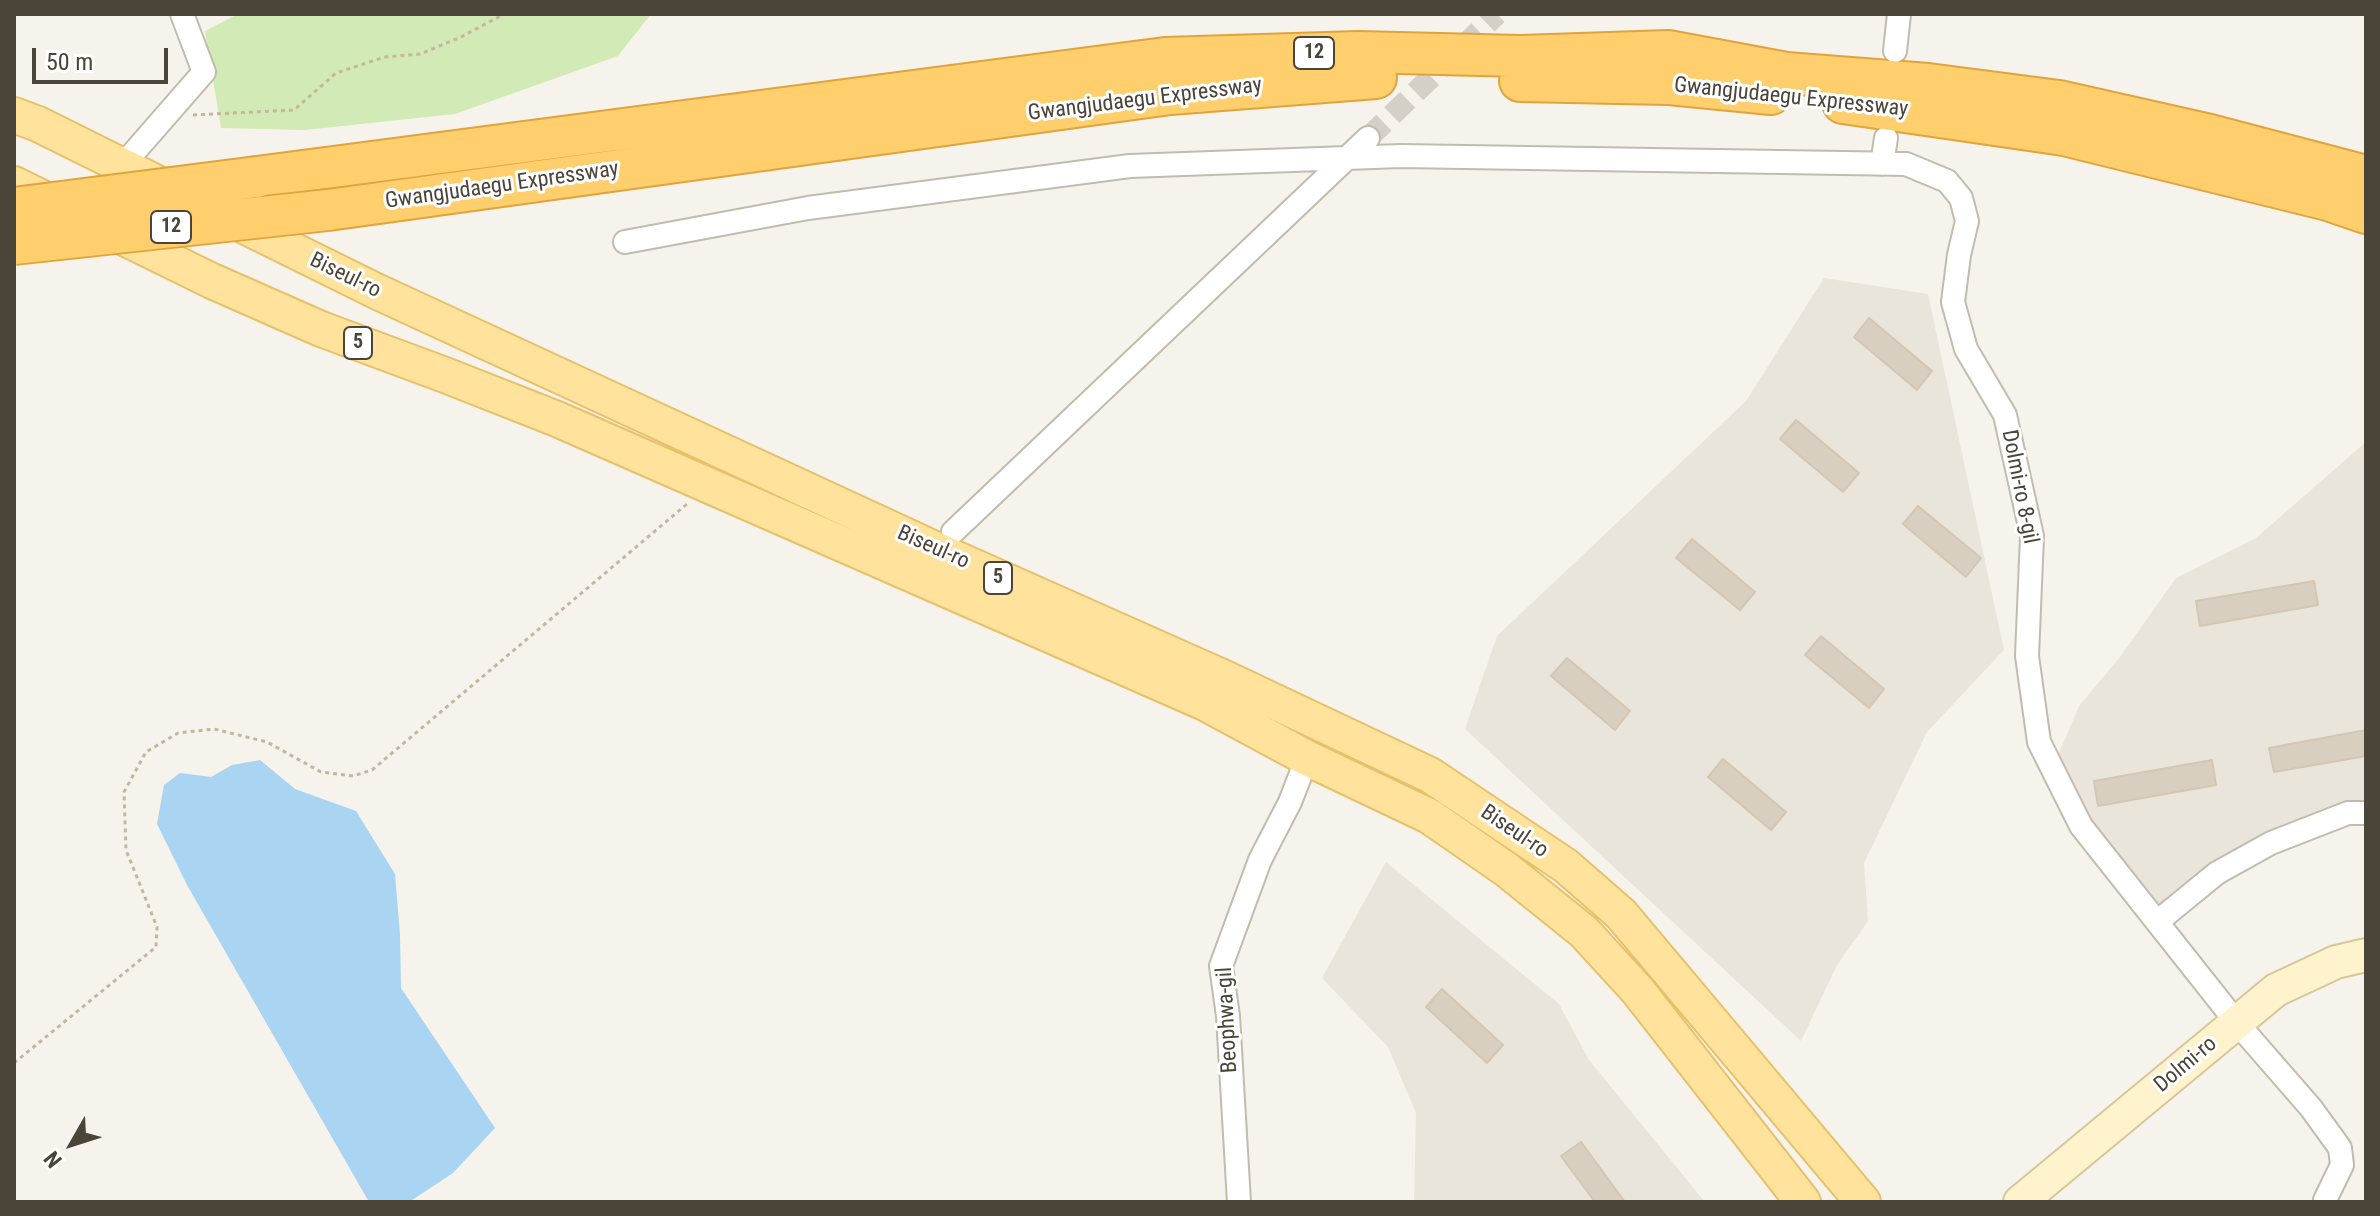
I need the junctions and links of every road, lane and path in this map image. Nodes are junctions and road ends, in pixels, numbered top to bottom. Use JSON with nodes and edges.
{"nodes":[{"id":1,"x":182,"y":14,"type":"edge"},
{"id":2,"x":504,"y":14,"type":"edge"},
{"id":3,"x":1899,"y":14,"type":"edge"},
{"id":4,"x":1895,"y":51,"type":"dead end"},
{"id":5,"x":14,"y":115,"type":"edge"},
{"id":6,"x":165,"y":116,"type":"junction"},
{"id":7,"x":1368,"y":138,"type":"tunnel mouth"},
{"id":8,"x":1886,"y":138,"type":"dead end"},
{"id":9,"x":1349,"y":158,"type":"junction"},
{"id":10,"x":1882,"y":164,"type":"junction"},
{"id":11,"x":122,"y":166,"type":"junction"},
{"id":12,"x":2366,"y":176,"type":"edge"},
{"id":13,"x":14,"y":184,"type":"edge"},
{"id":14,"x":14,"y":208,"type":"edge"},
{"id":15,"x":2366,"y":213,"type":"edge"},
{"id":16,"x":625,"y":242,"type":"dead end"},
{"id":17,"x":14,"y":244,"type":"edge"},
{"id":18,"x":710,"y":484,"type":"junction"},
{"id":19,"x":953,"y":532,"type":"dead end"},
{"id":20,"x":1307,"y":758,"type":"junction"},
{"id":21,"x":2366,"y":813,"type":"edge"},
{"id":22,"x":2157,"y":922,"type":"junction"},
{"id":23,"x":2366,"y":955,"type":"edge"},
{"id":24,"x":2237,"y":1023,"type":"junction"},
{"id":25,"x":14,"y":1063,"type":"edge"},
{"id":26,"x":2325,"y":1200,"type":"edge"},
{"id":27,"x":1239,"y":1202,"type":"edge"},
{"id":28,"x":1803,"y":1202,"type":"edge"},
{"id":29,"x":1863,"y":1202,"type":"edge"},
{"id":30,"x":2020,"y":1202,"type":"edge"}],
"edges":[{"from":1,"to":6,"type":"street"},
{"from":2,"to":6,"type":"path"},
{"from":3,"to":4,"type":"street"},
{"from":5,"to":11,"type":"main road","name":"Biseul-ro","number":"5"},
{"from":6,"to":11,"type":"street"},
{"from":7,"to":9,"type":"street"},
{"from":8,"to":10,"type":"street"},
{"from":9,"to":10,"type":"street","name":"Dolmi-ro 8-gil"},
{"from":9,"to":16,"type":"street","name":"Dolmi-ro 8-gil"},
{"from":9,"to":19,"type":"street"},
{"from":10,"to":22,"type":"street","name":"Dolmi-ro 8-gil"},
{"from":11,"to":29,"type":"main road","name":"Biseul-ro","number":"5"},
{"from":12,"to":14,"type":"highway","name":"Gwangjudaegu Expressway","number":"12","bridge":true},
{"from":13,"to":18,"type":"main road","name":"Biseul-ro","number":"5"},
{"from":15,"to":17,"type":"highway","name":"Gwangjudaegu Expressway","number":"12","bridge":true},
{"from":18,"to":20,"type":"main road","name":"Biseul-ro","number":"5"},
{"from":18,"to":25,"type":"path"},
{"from":20,"to":27,"type":"street","name":"Beophwa-gil"},
{"from":20,"to":28,"type":"main road","name":"Biseul-ro","number":"5"},
{"from":21,"to":22,"type":"street"},
{"from":22,"to":24,"type":"street","name":"Dolmi-ro 8-gil"},
{"from":23,"to":24,"type":"main road","name":"Dolmi-ro"},
{"from":24,"to":26,"type":"street","name":"Dolmi-ro 8-gil"},
{"from":24,"to":30,"type":"main road","name":"Dolmi-ro"}]}
